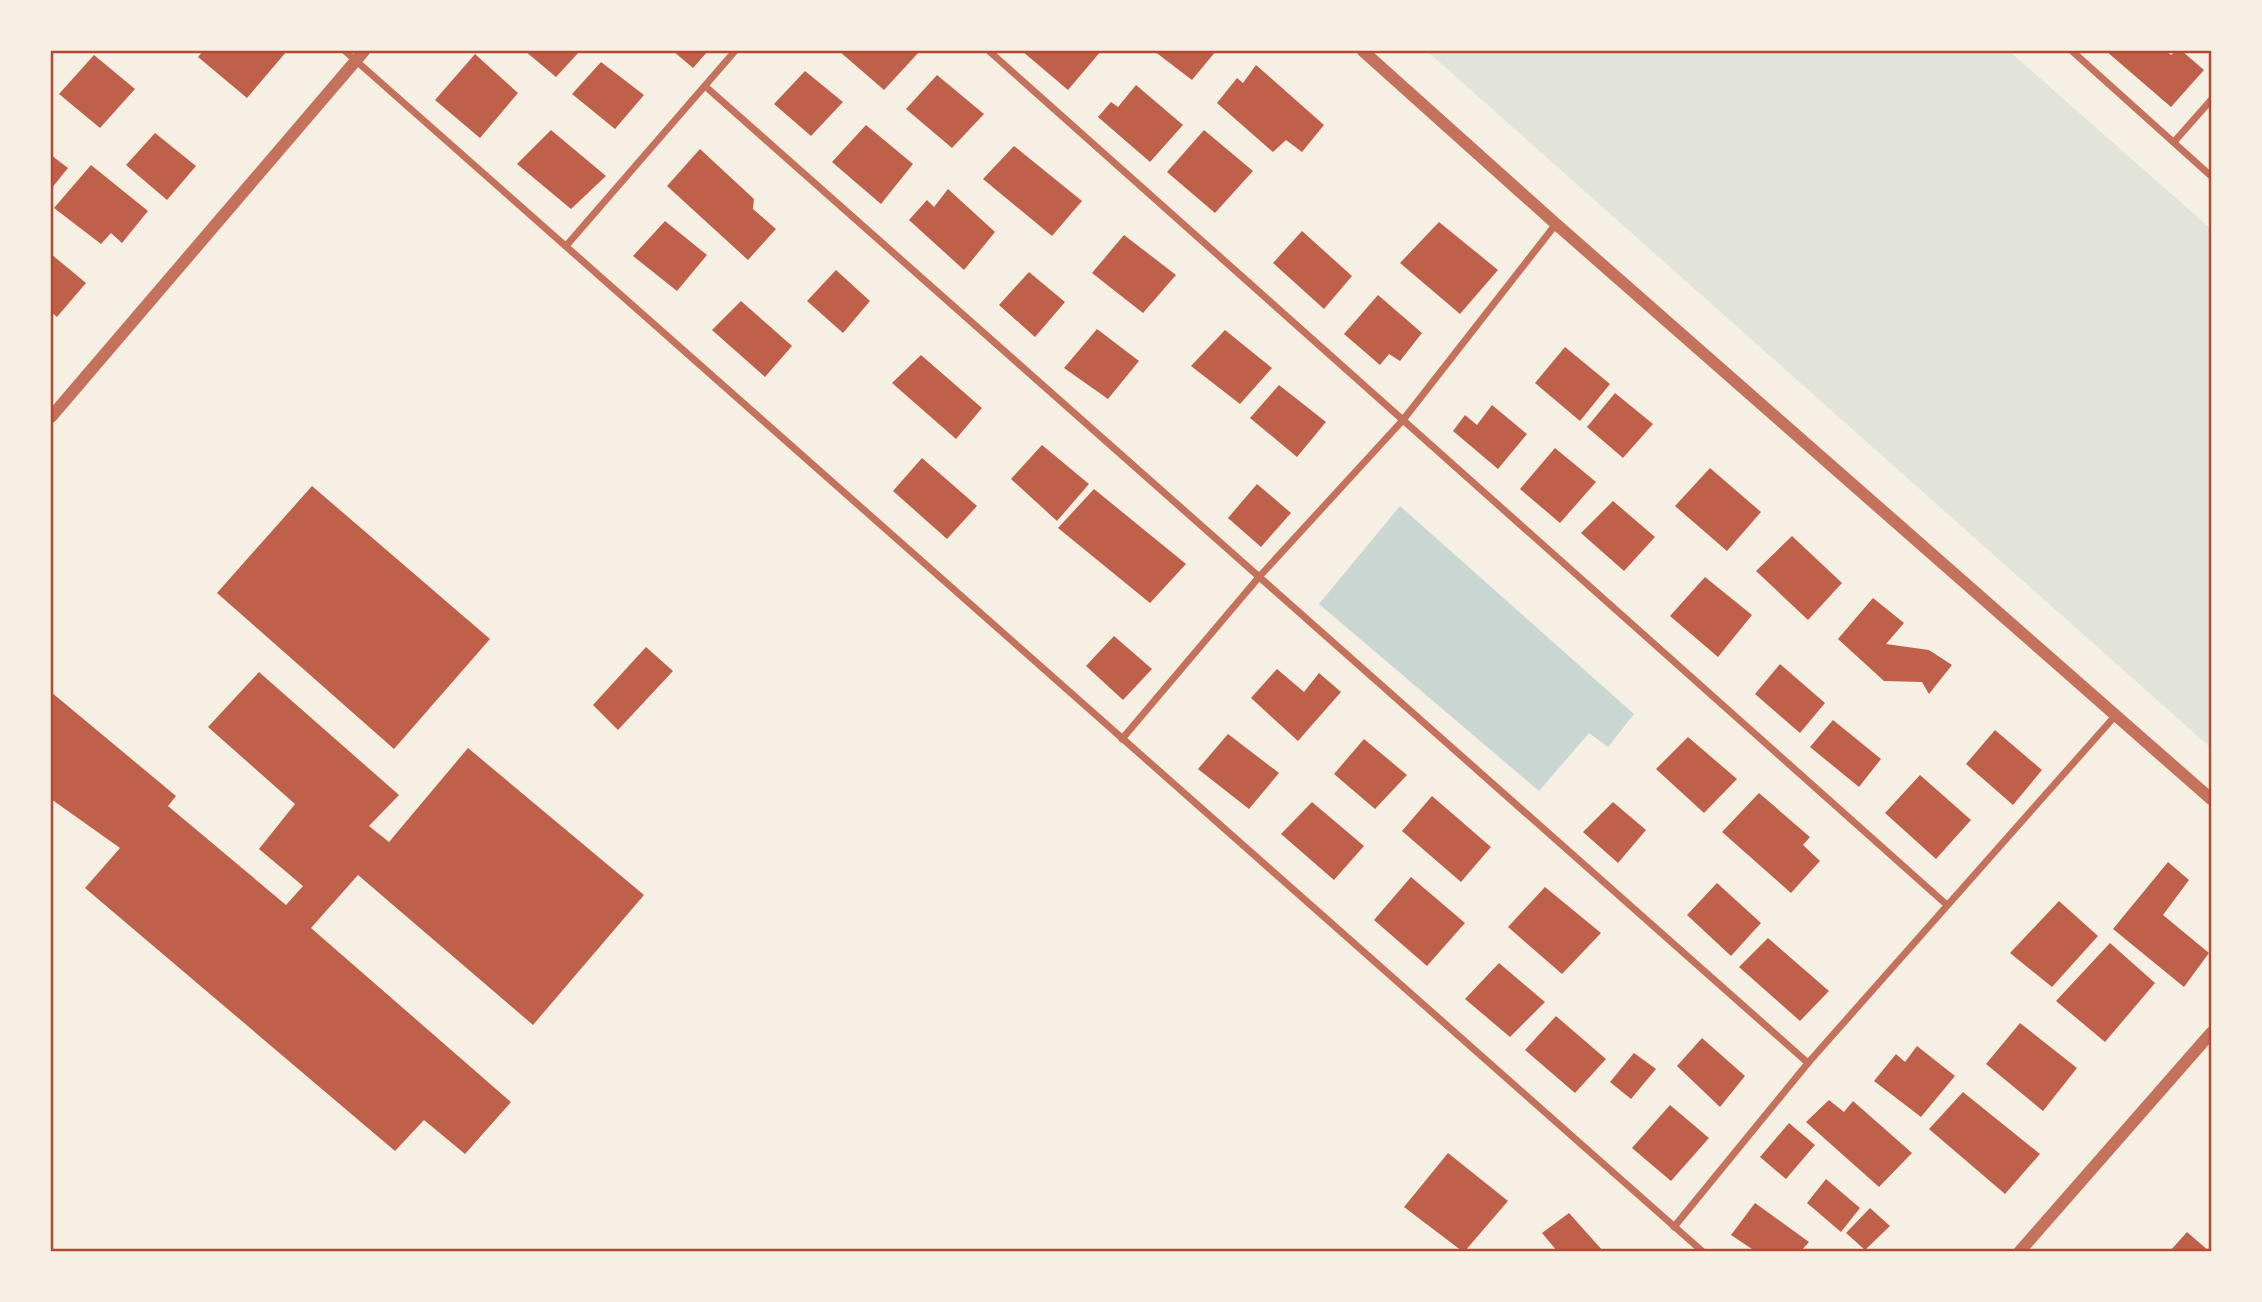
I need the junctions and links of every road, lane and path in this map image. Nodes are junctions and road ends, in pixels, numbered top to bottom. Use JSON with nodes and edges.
{"nodes":[{"id":1,"x":345,"y":51,"type":"edge"},
{"id":2,"x":736,"y":51,"type":"edge"},
{"id":3,"x":989,"y":51,"type":"edge"},
{"id":4,"x":1363,"y":51,"type":"edge"},
{"id":5,"x":2072,"y":51,"type":"edge"},
{"id":6,"x":360,"y":55,"type":"edge"},
{"id":7,"x":705,"y":86,"type":"junction"},
{"id":8,"x":2211,"y":100,"type":"edge"},
{"id":9,"x":2174,"y":142,"type":"junction"},
{"id":10,"x":2211,"y":176,"type":"edge"},
{"id":11,"x":1556,"y":225,"type":"junction"},
{"id":12,"x":566,"y":246,"type":"junction"},
{"id":13,"x":51,"y":417,"type":"edge"},
{"id":14,"x":1403,"y":420,"type":"junction"},
{"id":15,"x":1259,"y":577,"type":"junction"},
{"id":16,"x":2115,"y":716,"type":"junction"},
{"id":17,"x":1122,"y":739,"type":"junction"},
{"id":18,"x":2211,"y":799,"type":"edge"},
{"id":19,"x":1947,"y":905,"type":"junction"},
{"id":20,"x":2211,"y":1033,"type":"edge"},
{"id":21,"x":1808,"y":1063,"type":"junction"},
{"id":22,"x":1674,"y":1227,"type":"junction"},
{"id":23,"x":1702,"y":1251,"type":"edge"},
{"id":24,"x":2020,"y":1251,"type":"edge"}],
"edges":[{"from":1,"to":6,"type":"street"},
{"from":2,"to":7,"type":"street"},
{"from":3,"to":14,"type":"street"},
{"from":4,"to":11,"type":"street"},
{"from":5,"to":9,"type":"street"},
{"from":6,"to":12,"type":"street"},
{"from":6,"to":13,"type":"street"},
{"from":7,"to":12,"type":"street"},
{"from":7,"to":15,"type":"street"},
{"from":8,"to":9,"type":"street"},
{"from":9,"to":10,"type":"street"},
{"from":11,"to":14,"type":"street"},
{"from":11,"to":16,"type":"street"},
{"from":12,"to":17,"type":"street"},
{"from":14,"to":15,"type":"street"},
{"from":14,"to":19,"type":"street"},
{"from":15,"to":17,"type":"street"},
{"from":15,"to":21,"type":"street"},
{"from":16,"to":18,"type":"street"},
{"from":16,"to":19,"type":"street"},
{"from":17,"to":22,"type":"street"},
{"from":19,"to":21,"type":"street"},
{"from":20,"to":24,"type":"street"},
{"from":21,"to":22,"type":"street"},
{"from":22,"to":23,"type":"street"}]}
